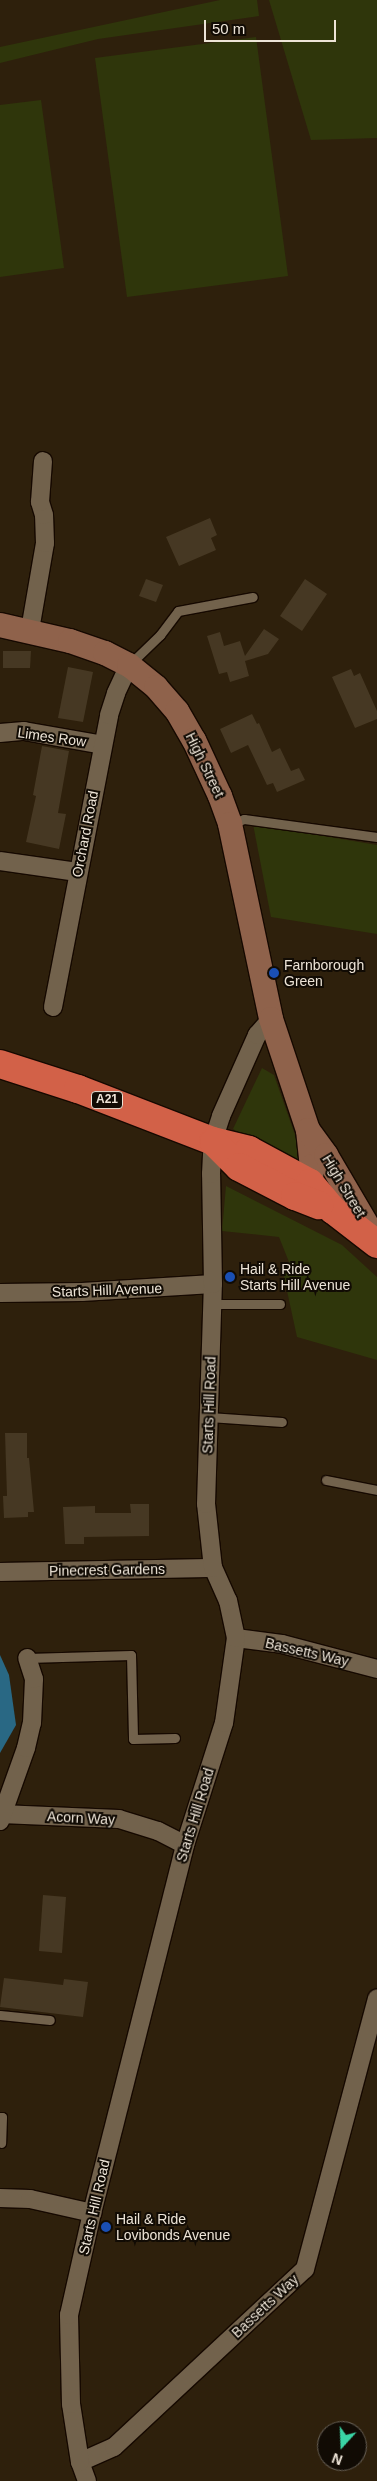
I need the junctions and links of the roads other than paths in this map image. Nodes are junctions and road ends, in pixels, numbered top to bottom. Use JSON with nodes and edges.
{"nodes":[{"id":1,"x":43,"y":461,"type":"dead end"},
{"id":2,"x":253,"y":597,"type":"dead end"},
{"id":3,"x":0,"y":625,"type":"edge"},
{"id":4,"x":30,"y":630,"type":"junction"},
{"id":5,"x":129,"y":665,"type":"junction"},
{"id":6,"x":0,"y":733,"type":"edge"},
{"id":7,"x":103,"y":745,"type":"junction"},
{"id":8,"x":230,"y":824,"type":"junction"},
{"id":9,"x":377,"y":837,"type":"edge"},
{"id":10,"x":0,"y":860,"type":"edge"},
{"id":11,"x":77,"y":872,"type":"junction"},
{"id":12,"x":53,"y":1007,"type":"dead end"},
{"id":13,"x":271,"y":1019,"type":"junction"},
{"id":14,"x":0,"y":1064,"type":"edge"},
{"id":15,"x":308,"y":1130,"type":"junction"},
{"id":16,"x":213,"y":1141,"type":"junction"},
{"id":17,"x":320,"y":1199,"type":"junction"},
{"id":18,"x":377,"y":1243,"type":"edge"},
{"id":19,"x":213,"y":1284,"type":"junction"},
{"id":20,"x":0,"y":1293,"type":"edge"},
{"id":21,"x":213,"y":1304,"type":"junction"},
{"id":22,"x":280,"y":1304,"type":"dead end"},
{"id":23,"x":209,"y":1417,"type":"junction"},
{"id":24,"x":282,"y":1422,"type":"dead end"},
{"id":25,"x":326,"y":1480,"type":"dead end"},
{"id":26,"x":377,"y":1490,"type":"edge"},
{"id":27,"x":213,"y":1568,"type":"junction"},
{"id":28,"x":0,"y":1572,"type":"edge"},
{"id":29,"x":236,"y":1638,"type":"junction"},
{"id":30,"x":27,"y":1658,"type":"joint"},
{"id":31,"x":377,"y":1669,"type":"edge"},
{"id":32,"x":175,"y":1738,"type":"dead end"},
{"id":33,"x":0,"y":1818,"type":"edge"},
{"id":34,"x":185,"y":1846,"type":"junction"},
{"id":35,"x":377,"y":1998,"type":"edge"},
{"id":36,"x":0,"y":2015,"type":"edge"},
{"id":37,"x":50,"y":2020,"type":"dead end"},
{"id":38,"x":0,"y":2117,"type":"edge"},
{"id":39,"x":1,"y":2143,"type":"edge"},
{"id":40,"x":0,"y":2198,"type":"edge"},
{"id":41,"x":92,"y":2213,"type":"junction"},
{"id":42,"x":80,"y":2462,"type":"junction"},
{"id":43,"x":87,"y":2481,"type":"edge"}],
"edges":[{"from":1,"to":4,"type":"street"},
{"from":2,"to":5,"type":"lane"},
{"from":3,"to":4,"type":"main road","name":"High Street"},
{"from":4,"to":5,"type":"main road","name":"High Street"},
{"from":5,"to":7,"type":"street","name":"Orchard Road"},
{"from":5,"to":8,"type":"main road","name":"High Street"},
{"from":6,"to":7,"type":"street","name":"Limes Row"},
{"from":7,"to":11,"type":"street","name":"Orchard Road"},
{"from":8,"to":9,"type":"lane"},
{"from":8,"to":13,"type":"main road","name":"High Street"},
{"from":10,"to":11,"type":"street"},
{"from":11,"to":12,"type":"street","name":"Orchard Road"},
{"from":13,"to":15,"type":"main road","name":"High Street"},
{"from":13,"to":16,"type":"street"},
{"from":14,"to":16,"type":"highway","number":"A21"},
{"from":15,"to":17,"type":"main road","name":"High Street"},
{"from":15,"to":18,"type":"main road","name":"High Street"},
{"from":16,"to":17,"type":"highway","number":"A21"},
{"from":16,"to":19,"type":"street","name":"Starts Hill Road"},
{"from":17,"to":18,"type":"highway","number":"A21"},
{"from":19,"to":20,"type":"street","name":"Starts Hill Avenue"},
{"from":19,"to":21,"type":"street","name":"Starts Hill Road"},
{"from":21,"to":22,"type":"lane"},
{"from":21,"to":23,"type":"street","name":"Starts Hill Road"},
{"from":23,"to":24,"type":"lane"},
{"from":23,"to":27,"type":"street","name":"Starts Hill Road"},
{"from":25,"to":26,"type":"lane"},
{"from":27,"to":28,"type":"street","name":"Pinecrest Gardens"},
{"from":27,"to":29,"type":"street","name":"Starts Hill Road"},
{"from":29,"to":31,"type":"street","name":"Bassetts Way"},
{"from":29,"to":34,"type":"street","name":"Starts Hill Road"},
{"from":30,"to":32,"type":"lane"},
{"from":30,"to":33,"type":"street"},
{"from":33,"to":34,"type":"street","name":"Acorn Way"},
{"from":34,"to":41,"type":"street","name":"Starts Hill Road"},
{"from":35,"to":42,"type":"street","name":"Bassetts Way"},
{"from":36,"to":37,"type":"lane"},
{"from":38,"to":39,"type":"lane"},
{"from":40,"to":41,"type":"street"},
{"from":41,"to":42,"type":"street","name":"Starts Hill Road"},
{"from":42,"to":43,"type":"street","name":"Starts Hill Road"}]}
